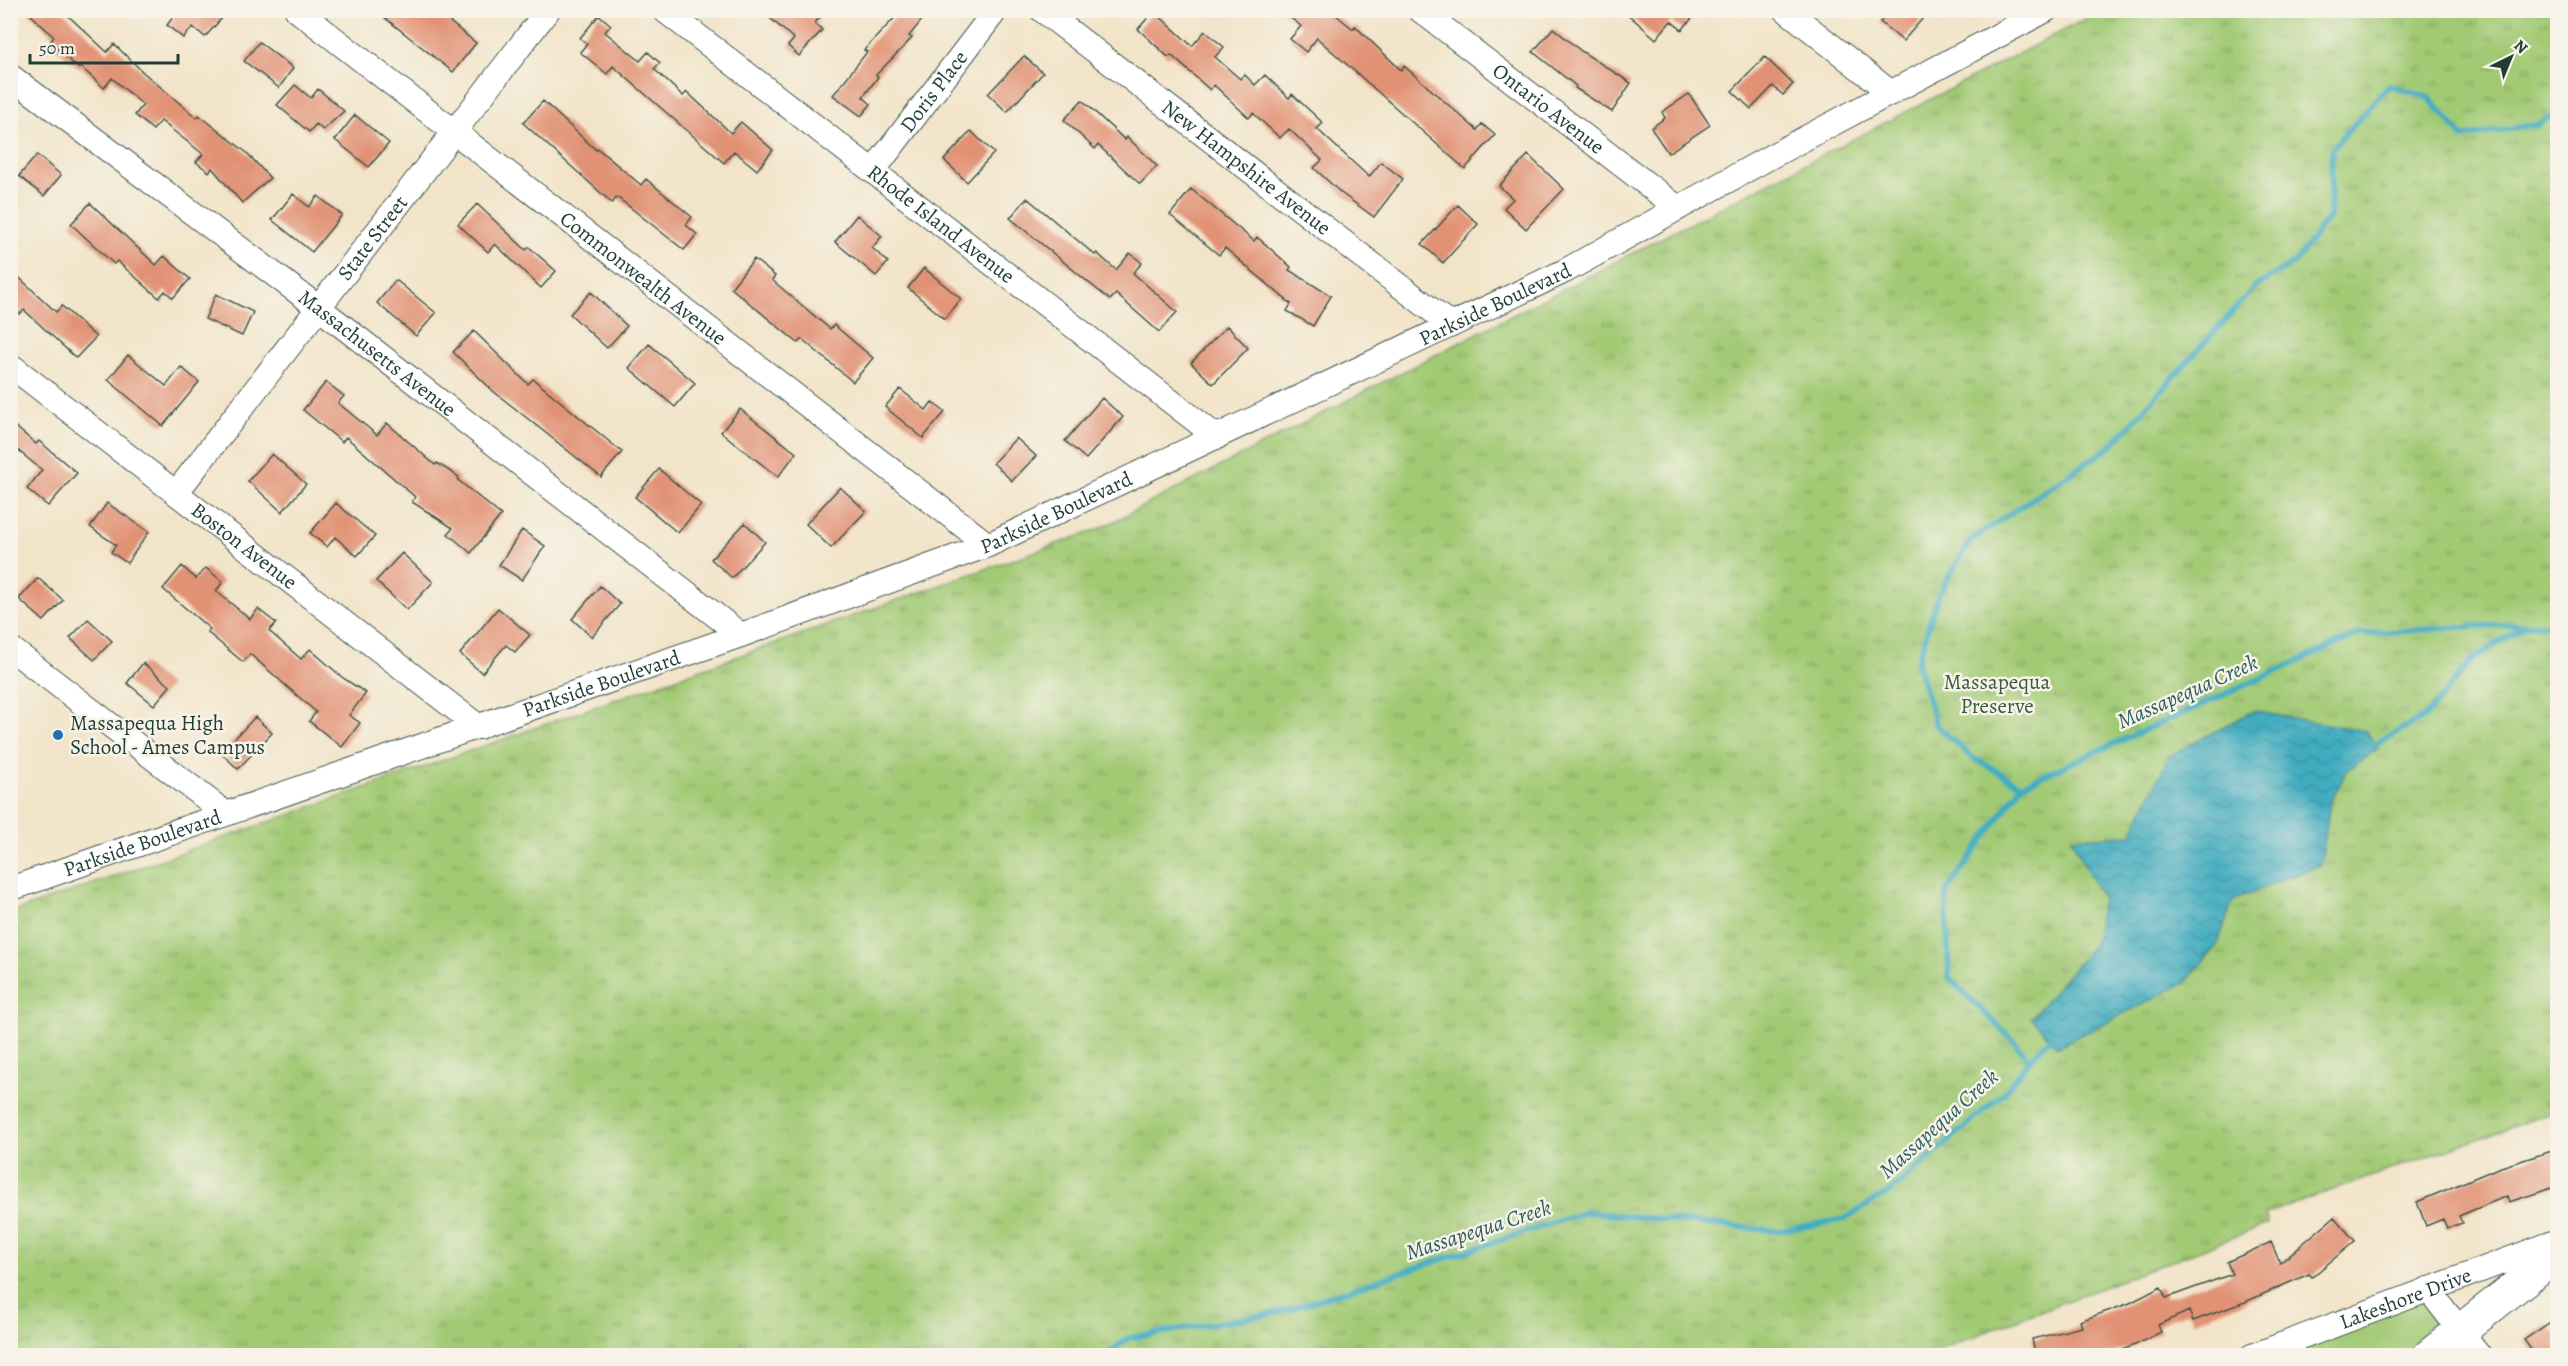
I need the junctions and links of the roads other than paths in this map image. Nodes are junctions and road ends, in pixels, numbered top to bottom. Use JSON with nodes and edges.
{"nodes":[{"id":1,"x":297,"y":10,"type":"edge"},
{"id":2,"x":548,"y":10,"type":"edge"},
{"id":3,"x":664,"y":10,"type":"edge"},
{"id":4,"x":996,"y":10,"type":"edge"},
{"id":5,"x":1042,"y":10,"type":"edge"},
{"id":6,"x":1420,"y":10,"type":"edge"},
{"id":7,"x":1786,"y":10,"type":"edge"},
{"id":8,"x":2046,"y":10,"type":"edge"},
{"id":9,"x":10,"y":76,"type":"edge"},
{"id":10,"x":1891,"y":93,"type":"junction"},
{"id":11,"x":455,"y":132,"type":"junction"},
{"id":12,"x":873,"y":171,"type":"junction"},
{"id":13,"x":1678,"y":208,"type":"junction"},
{"id":14,"x":319,"y":308,"type":"junction"},
{"id":15,"x":1451,"y":325,"type":"junction"},
{"id":16,"x":10,"y":365,"type":"edge"},
{"id":17,"x":1217,"y":437,"type":"junction"},
{"id":18,"x":176,"y":493,"type":"junction"},
{"id":19,"x":988,"y":545,"type":"junction"},
{"id":20,"x":741,"y":634,"type":"junction"},
{"id":21,"x":10,"y":648,"type":"edge"},
{"id":22,"x":478,"y":727,"type":"junction"},
{"id":23,"x":225,"y":813,"type":"junction"},
{"id":24,"x":10,"y":889,"type":"edge"},
{"id":25,"x":2558,"y":1240,"type":"edge"},
{"id":26,"x":2558,"y":1253,"type":"edge"},
{"id":27,"x":2428,"y":1289,"type":"junction"},
{"id":28,"x":2470,"y":1343,"type":"edge"},
{"id":29,"x":2252,"y":1356,"type":"edge"},
{"id":30,"x":2429,"y":1356,"type":"edge"}],
"edges":[{"from":1,"to":11,"type":"street","name":"Commonwealth Avenue"},
{"from":2,"to":11,"type":"street","name":"State Street"},
{"from":3,"to":12,"type":"street","name":"Rhode Island Avenue"},
{"from":4,"to":12,"type":"street","name":"Doris Place"},
{"from":5,"to":15,"type":"street","name":"New Hampshire Avenue"},
{"from":6,"to":13,"type":"street","name":"Ontario Avenue"},
{"from":7,"to":10,"type":"street"},
{"from":8,"to":10,"type":"street","name":"Parkside Boulevard"},
{"from":9,"to":14,"type":"street","name":"Massachusetts Avenue"},
{"from":10,"to":13,"type":"street","name":"Parkside Boulevard"},
{"from":11,"to":14,"type":"street","name":"State Street"},
{"from":11,"to":19,"type":"street","name":"Commonwealth Avenue"},
{"from":12,"to":17,"type":"street","name":"Rhode Island Avenue"},
{"from":13,"to":15,"type":"street","name":"Parkside Boulevard"},
{"from":14,"to":18,"type":"street","name":"State Street"},
{"from":14,"to":20,"type":"street","name":"Massachusetts Avenue"},
{"from":15,"to":17,"type":"street","name":"Parkside Boulevard"},
{"from":16,"to":18,"type":"street","name":"Boston Avenue"},
{"from":17,"to":19,"type":"street","name":"Parkside Boulevard"},
{"from":18,"to":22,"type":"street","name":"Boston Avenue"},
{"from":19,"to":20,"type":"street","name":"Parkside Boulevard"},
{"from":20,"to":22,"type":"street","name":"Parkside Boulevard"},
{"from":21,"to":23,"type":"street"},
{"from":22,"to":23,"type":"street","name":"Parkside Boulevard"},
{"from":23,"to":24,"type":"street","name":"Parkside Boulevard"},
{"from":25,"to":27,"type":"street","name":"Lakeshore Drive"},
{"from":26,"to":28,"type":"street"},
{"from":27,"to":28,"type":"street"},
{"from":27,"to":29,"type":"street","name":"Lakeshore Drive"},
{"from":28,"to":30,"type":"street"}]}
